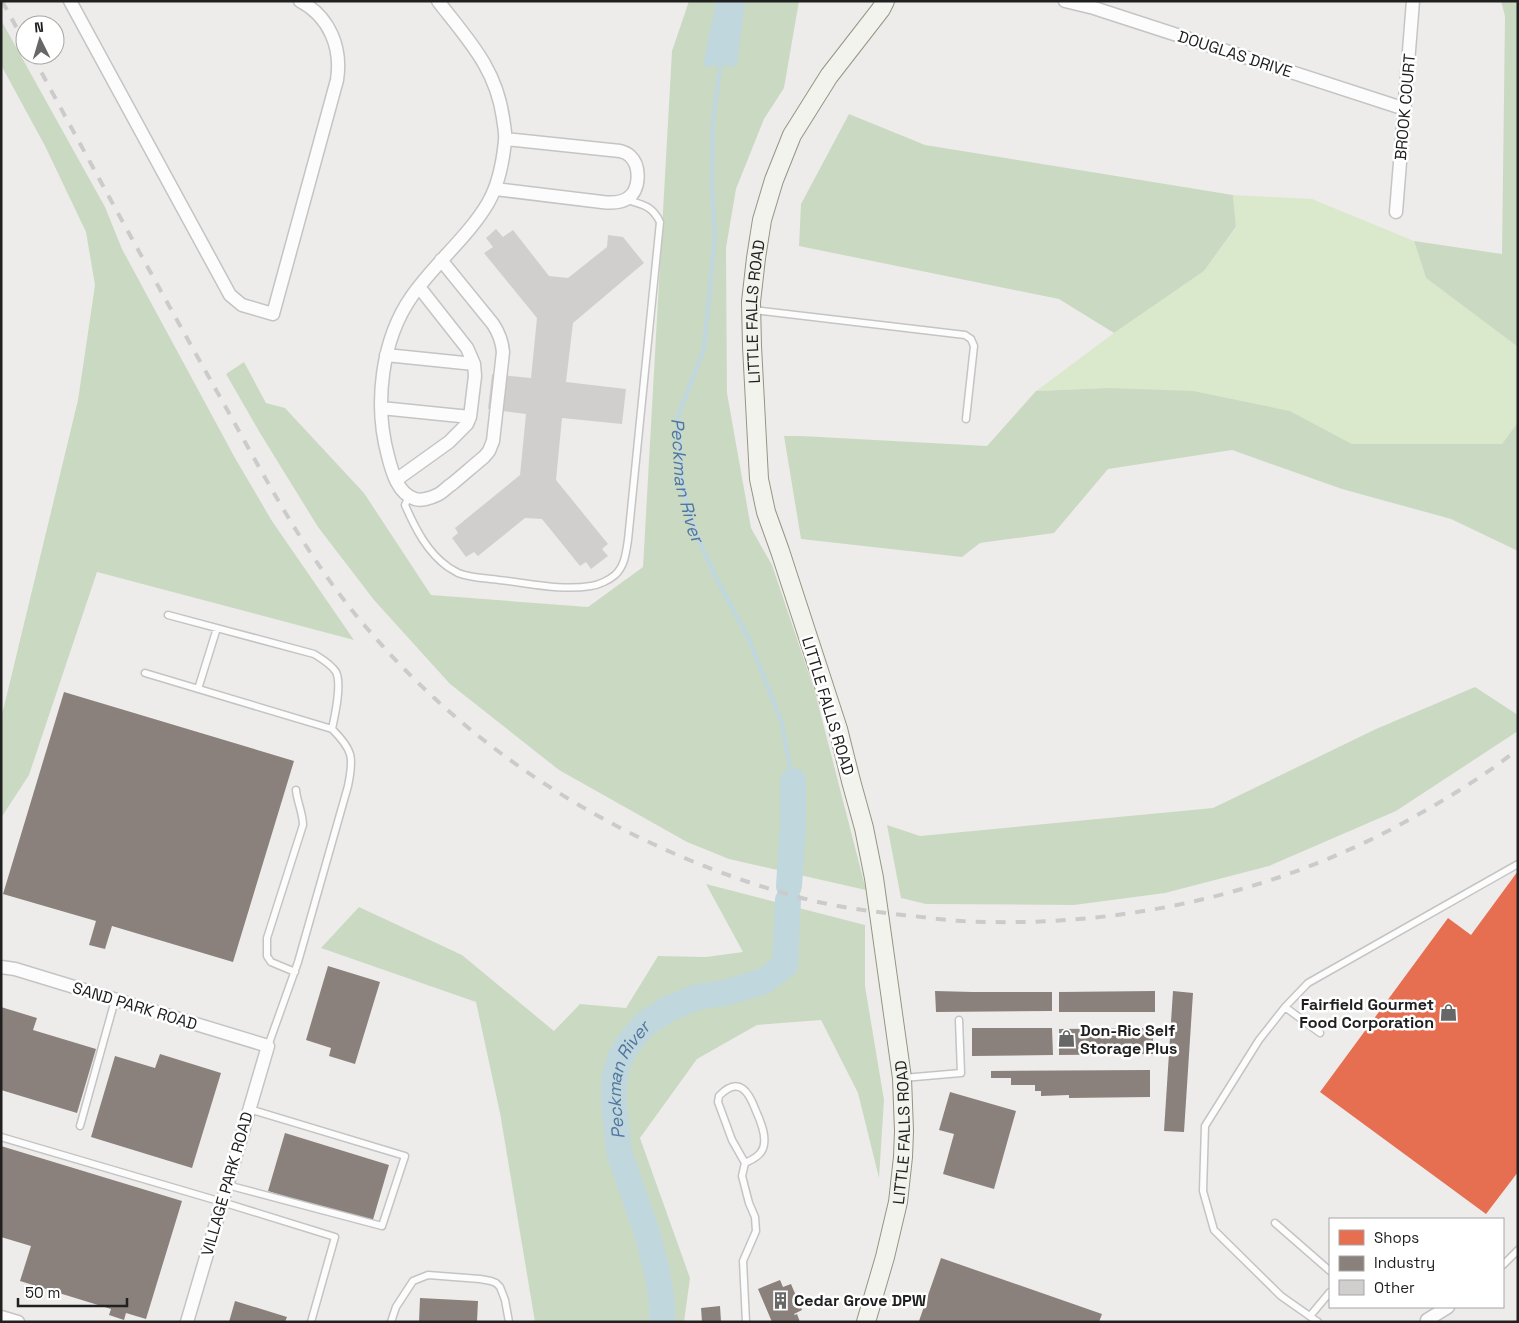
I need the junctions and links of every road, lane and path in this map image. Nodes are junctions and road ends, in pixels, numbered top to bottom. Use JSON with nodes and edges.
{"nodes":[{"id":1,"x":70,"y":1,"type":"edge"},
{"id":2,"x":300,"y":1,"type":"edge"},
{"id":3,"x":438,"y":1,"type":"edge"},
{"id":4,"x":885,"y":1,"type":"edge"},
{"id":5,"x":1065,"y":1,"type":"edge"},
{"id":6,"x":1413,"y":1,"type":"edge"},
{"id":7,"x":1405,"y":110,"type":"junction"},
{"id":8,"x":506,"y":138,"type":"junction"},
{"id":9,"x":495,"y":189,"type":"junction"},
{"id":10,"x":627,"y":200,"type":"junction"},
{"id":11,"x":1396,"y":212,"type":"dead end"},
{"id":12,"x":441,"y":260,"type":"junction"},
{"id":13,"x":419,"y":287,"type":"junction"},
{"id":14,"x":752,"y":310,"type":"junction"},
{"id":15,"x":386,"y":355,"type":"junction"},
{"id":16,"x":474,"y":364,"type":"junction"},
{"id":17,"x":381,"y":408,"type":"junction"},
{"id":18,"x":470,"y":416,"type":"junction"},
{"id":19,"x":966,"y":419,"type":"dead end"},
{"id":20,"x":396,"y":480,"type":"junction"},
{"id":21,"x":409,"y":496,"type":"junction"},
{"id":22,"x":168,"y":615,"type":"dead end"},
{"id":23,"x":217,"y":628,"type":"junction"},
{"id":24,"x":145,"y":673,"type":"dead end"},
{"id":25,"x":198,"y":689,"type":"junction"},
{"id":26,"x":332,"y":729,"type":"junction"},
{"id":27,"x":296,"y":790,"type":"dead end"},
{"id":28,"x":1518,"y":864,"type":"edge"},
{"id":29,"x":1,"y":967,"type":"edge"},
{"id":30,"x":295,"y":972,"type":"junction"},
{"id":31,"x":115,"y":1000,"type":"junction"},
{"id":32,"x":1285,"y":1006,"type":"junction"},
{"id":33,"x":959,"y":1020,"type":"dead end"},
{"id":34,"x":1320,"y":1032,"type":"dead end"},
{"id":35,"x":268,"y":1046,"type":"junction"},
{"id":36,"x":902,"y":1078,"type":"junction"},
{"id":37,"x":249,"y":1108,"type":"junction"},
{"id":38,"x":80,"y":1126,"type":"dead end"},
{"id":39,"x":1,"y":1137,"type":"edge"},
{"id":40,"x":745,"y":1163,"type":"junction"},
{"id":41,"x":227,"y":1185,"type":"junction"},
{"id":42,"x":222,"y":1202,"type":"junction"},
{"id":43,"x":1276,"y":1224,"type":"dead end"},
{"id":44,"x":1518,"y":1250,"type":"edge"},
{"id":45,"x":1504,"y":1264,"type":"edge"},
{"id":46,"x":1329,"y":1270,"type":"edge"},
{"id":47,"x":1329,"y":1293,"type":"edge"},
{"id":48,"x":1446,"y":1308,"type":"edge"},
{"id":49,"x":1310,"y":1316,"type":"junction"},
{"id":50,"x":1,"y":1317,"type":"edge"},
{"id":51,"x":18,"y":1322,"type":"edge"},
{"id":52,"x":187,"y":1322,"type":"edge"},
{"id":53,"x":311,"y":1322,"type":"edge"},
{"id":54,"x":391,"y":1322,"type":"edge"},
{"id":55,"x":509,"y":1322,"type":"edge"},
{"id":56,"x":746,"y":1322,"type":"edge"},
{"id":57,"x":866,"y":1322,"type":"edge"},
{"id":58,"x":1318,"y":1322,"type":"edge"},
{"id":59,"x":1426,"y":1322,"type":"edge"}],
"edges":[{"from":1,"to":2,"type":"street"},
{"from":3,"to":8,"type":"street"},
{"from":4,"to":14,"type":"street","name":"LITTLE FALLS ROAD"},
{"from":5,"to":7,"type":"street","name":"DOUGLAS DRIVE"},
{"from":6,"to":7,"type":"street","name":"BROOK COURT"},
{"from":7,"to":11,"type":"street","name":"BROOK COURT"},
{"from":8,"to":9,"type":"street"},
{"from":8,"to":10,"type":"street"},
{"from":9,"to":10,"type":"street"},
{"from":9,"to":12,"type":"street"},
{"from":10,"to":21,"type":"lane"},
{"from":12,"to":13,"type":"street"},
{"from":12,"to":21,"type":"street"},
{"from":13,"to":15,"type":"street"},
{"from":13,"to":16,"type":"street"},
{"from":14,"to":19,"type":"lane"},
{"from":14,"to":36,"type":"street","name":"LITTLE FALLS ROAD"},
{"from":15,"to":16,"type":"street"},
{"from":15,"to":17,"type":"street"},
{"from":16,"to":18,"type":"street"},
{"from":17,"to":18,"type":"street"},
{"from":17,"to":20,"type":"street"},
{"from":18,"to":20,"type":"street"},
{"from":20,"to":21,"type":"street"},
{"from":22,"to":23,"type":"lane"},
{"from":23,"to":25,"type":"lane"},
{"from":23,"to":26,"type":"lane"},
{"from":24,"to":25,"type":"lane"},
{"from":25,"to":26,"type":"lane"},
{"from":26,"to":30,"type":"lane"},
{"from":27,"to":30,"type":"lane"},
{"from":28,"to":32,"type":"lane"},
{"from":29,"to":31,"type":"street","name":"SAND PARK ROAD"},
{"from":30,"to":35,"type":"lane"},
{"from":31,"to":35,"type":"street","name":"SAND PARK ROAD"},
{"from":31,"to":38,"type":"lane"},
{"from":32,"to":34,"type":"lane"},
{"from":32,"to":49,"type":"lane"},
{"from":33,"to":36,"type":"lane"},
{"from":35,"to":37,"type":"street","name":"VILLAGE PARK ROAD"},
{"from":36,"to":57,"type":"street","name":"LITTLE FALLS ROAD"},
{"from":37,"to":41,"type":"street","name":"VILLAGE PARK ROAD"},
{"from":37,"to":41,"type":"lane"},
{"from":39,"to":42,"type":"lane"},
{"from":40,"to":40,"type":"lane"},
{"from":40,"to":56,"type":"lane"},
{"from":41,"to":42,"type":"street","name":"VILLAGE PARK ROAD"},
{"from":42,"to":52,"type":"street","name":"VILLAGE PARK ROAD"},
{"from":42,"to":53,"type":"lane"},
{"from":43,"to":46,"type":"lane"},
{"from":44,"to":45,"type":"lane"},
{"from":47,"to":49,"type":"lane"},
{"from":48,"to":59,"type":"street"},
{"from":49,"to":58,"type":"lane"},
{"from":50,"to":51,"type":"street"},
{"from":54,"to":55,"type":"lane"}]}
